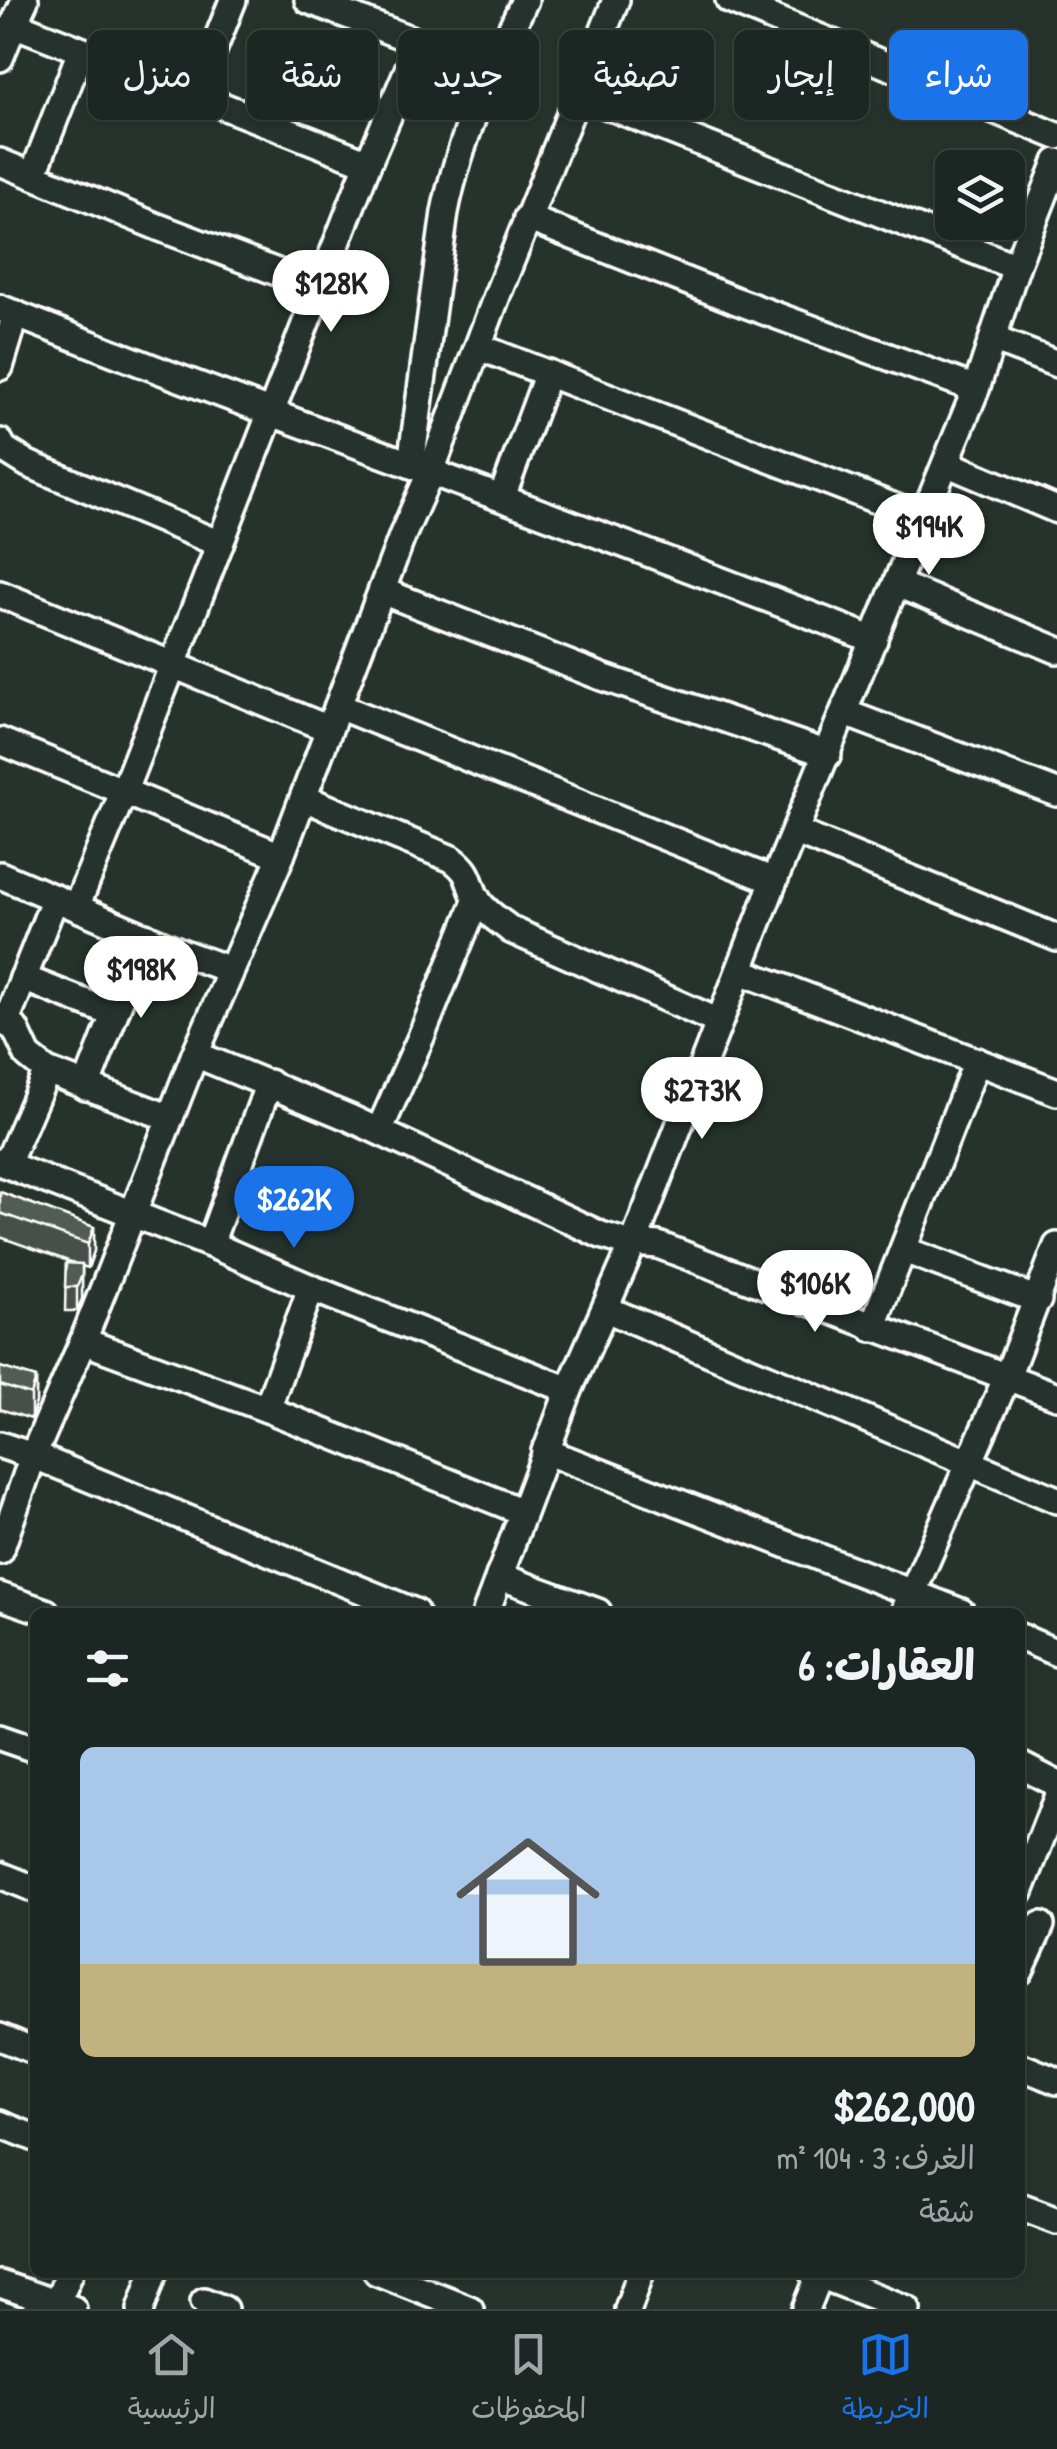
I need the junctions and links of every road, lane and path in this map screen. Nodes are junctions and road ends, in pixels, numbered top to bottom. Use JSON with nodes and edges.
{"nodes":[{"id":1,"x":25,"y":0,"type":"edge"},
{"id":2,"x":233,"y":0,"type":"edge"},
{"id":3,"x":308,"y":0,"type":"edge"},
{"id":4,"x":526,"y":0,"type":"edge"},
{"id":5,"x":616,"y":0,"type":"edge"},
{"id":6,"x":729,"y":0,"type":"edge"},
{"id":7,"x":14,"y":24,"type":"junction"},
{"id":8,"x":221,"y":30,"type":"edge"},
{"id":9,"x":511,"y":30,"type":"edge"},
{"id":10,"x":604,"y":30,"type":"edge"},
{"id":11,"x":398,"y":36,"type":"edge"},
{"id":12,"x":82,"y":51,"type":"junction"},
{"id":13,"x":88,"y":53,"type":"edge"},
{"id":14,"x":0,"y":58,"type":"edge"},
{"id":15,"x":398,"y":92,"type":"edge"},
{"id":16,"x":227,"y":108,"type":"edge"},
{"id":17,"x":472,"y":120,"type":"edge"},
{"id":18,"x":568,"y":120,"type":"edge"},
{"id":19,"x":644,"y":120,"type":"edge"},
{"id":20,"x":1057,"y":136,"type":"edge"},
{"id":21,"x":0,"y":162,"type":"edge"},
{"id":22,"x":1057,"y":162,"type":"edge"},
{"id":23,"x":368,"y":163,"type":"junction"},
{"id":24,"x":33,"y":175,"type":"junction"},
{"id":25,"x":528,"y":218,"type":"junction"},
{"id":26,"x":1046,"y":221,"type":"edge"},
{"id":27,"x":1016,"y":267,"type":"junction"},
{"id":28,"x":319,"y":288,"type":"junction"},
{"id":29,"x":8,"y":311,"type":"edge"},
{"id":30,"x":993,"y":339,"type":"junction"},
{"id":31,"x":480,"y":347,"type":"junction"},
{"id":32,"x":1057,"y":364,"type":"edge"},
{"id":33,"x":0,"y":367,"type":"edge"},
{"id":34,"x":548,"y":374,"type":"junction"},
{"id":35,"x":976,"y":389,"type":"junction"},
{"id":36,"x":271,"y":412,"type":"junction"},
{"id":37,"x":0,"y":442,"type":"edge"},
{"id":38,"x":946,"y":463,"type":"junction"},
{"id":39,"x":421,"y":467,"type":"junction"},
{"id":40,"x":502,"y":497,"type":"junction"},
{"id":41,"x":1057,"y":510,"type":"edge"},
{"id":42,"x":923,"y":518,"type":"junction"},
{"id":43,"x":220,"y":544,"type":"junction"},
{"id":44,"x":897,"y":584,"type":"junction"},
{"id":45,"x":382,"y":591,"type":"junction"},
{"id":46,"x":0,"y":594,"type":"edge"},
{"id":47,"x":874,"y":640,"type":"junction"},
{"id":48,"x":1057,"y":650,"type":"edge"},
{"id":49,"x":173,"y":664,"type":"junction"},
{"id":50,"x":844,"y":713,"type":"junction"},
{"id":51,"x":334,"y":718,"type":"junction"},
{"id":52,"x":0,"y":742,"type":"edge"},
{"id":53,"x":828,"y":754,"type":"junction"},
{"id":54,"x":1057,"y":793,"type":"edge"},
{"id":55,"x":123,"y":794,"type":"junction"},
{"id":56,"x":304,"y":798,"type":"junction"},
{"id":57,"x":796,"y":832,"type":"junction"},
{"id":58,"x":281,"y":856,"type":"junction"},
{"id":59,"x":0,"y":875,"type":"edge"},
{"id":60,"x":774,"y":882,"type":"junction"},
{"id":61,"x":476,"y":899,"type":"junction"},
{"id":62,"x":66,"y":902,"type":"junction"},
{"id":63,"x":144,"y":936,"type":"junction"},
{"id":64,"x":1057,"y":938,"type":"edge"},
{"id":65,"x":230,"y":970,"type":"junction"},
{"id":66,"x":740,"y":970,"type":"junction"},
{"id":67,"x":23,"y":978,"type":"junction"},
{"id":68,"x":114,"y":1014,"type":"junction"},
{"id":69,"x":3,"y":1021,"type":"edge"},
{"id":70,"x":719,"y":1022,"type":"junction"},
{"id":71,"x":194,"y":1054,"type":"junction"},
{"id":72,"x":977,"y":1062,"type":"junction"},
{"id":73,"x":47,"y":1072,"type":"junction"},
{"id":74,"x":268,"y":1083,"type":"junction"},
{"id":75,"x":86,"y":1087,"type":"junction"},
{"id":76,"x":1057,"y":1092,"type":"edge"},
{"id":77,"x":170,"y":1118,"type":"junction"},
{"id":78,"x":379,"y":1131,"type":"junction"},
{"id":79,"x":3,"y":1163,"type":"edge"},
{"id":80,"x":133,"y":1216,"type":"junction"},
{"id":81,"x":634,"y":1242,"type":"junction"},
{"id":82,"x":210,"y":1244,"type":"junction"},
{"id":83,"x":1057,"y":1246,"type":"edge"},
{"id":84,"x":904,"y":1250,"type":"junction"},
{"id":85,"x":311,"y":1288,"type":"junction"},
{"id":86,"x":1038,"y":1300,"type":"junction"},
{"id":87,"x":606,"y":1309,"type":"junction"},
{"id":88,"x":872,"y":1328,"type":"junction"},
{"id":89,"x":83,"y":1341,"type":"junction"},
{"id":90,"x":1006,"y":1379,"type":"junction"},
{"id":91,"x":569,"y":1390,"type":"junction"},
{"id":92,"x":1057,"y":1396,"type":"edge"},
{"id":93,"x":267,"y":1409,"type":"junction"},
{"id":94,"x":0,"y":1445,"type":"edge"},
{"id":95,"x":545,"y":1451,"type":"junction"},
{"id":96,"x":34,"y":1456,"type":"junction"},
{"id":97,"x":969,"y":1463,"type":"junction"},
{"id":98,"x":1057,"y":1500,"type":"edge"},
{"id":99,"x":524,"y":1512,"type":"junction"},
{"id":100,"x":0,"y":1551,"type":"edge"},
{"id":101,"x":499,"y":1576,"type":"junction"},
{"id":102,"x":0,"y":1596,"type":"edge"},
{"id":103,"x":909,"y":1602,"type":"edge"},
{"id":104,"x":34,"y":1608,"type":"edge"},
{"id":105,"x":405,"y":1608,"type":"edge"},
{"id":106,"x":487,"y":1608,"type":"edge"},
{"id":107,"x":587,"y":1608,"type":"edge"},
{"id":108,"x":940,"y":1608,"type":"edge"},
{"id":109,"x":1025,"y":1640,"type":"edge"},
{"id":110,"x":1057,"y":1653,"type":"edge"},
{"id":111,"x":0,"y":1737,"type":"edge"},
{"id":112,"x":30,"y":1747,"type":"edge"},
{"id":113,"x":1025,"y":1768,"type":"edge"},
{"id":114,"x":1057,"y":1784,"type":"edge"},
{"id":115,"x":1057,"y":1798,"type":"edge"},
{"id":116,"x":0,"y":1875,"type":"edge"},
{"id":117,"x":1025,"y":1879,"type":"edge"},
{"id":118,"x":30,"y":1887,"type":"edge"},
{"id":119,"x":1039,"y":1925,"type":"edge"},
{"id":120,"x":1025,"y":1959,"type":"edge"},
{"id":121,"x":0,"y":2037,"type":"edge"},
{"id":122,"x":30,"y":2049,"type":"edge"},
{"id":123,"x":1025,"y":2068,"type":"edge"},
{"id":124,"x":1057,"y":2080,"type":"edge"},
{"id":125,"x":0,"y":2124,"type":"edge"},
{"id":126,"x":30,"y":2136,"type":"edge"},
{"id":127,"x":1025,"y":2209,"type":"edge"},
{"id":128,"x":1057,"y":2222,"type":"edge"},
{"id":129,"x":68,"y":2278,"type":"edge"},
{"id":130,"x":152,"y":2278,"type":"edge"},
{"id":131,"x":392,"y":2278,"type":"edge"},
{"id":132,"x":639,"y":2278,"type":"edge"},
{"id":133,"x":816,"y":2278,"type":"edge"},
{"id":134,"x":830,"y":2278,"type":"edge"},
{"id":135,"x":0,"y":2284,"type":"edge"},
{"id":136,"x":61,"y":2307,"type":"edge"},
{"id":137,"x":465,"y":2308,"type":"edge"},
{"id":138,"x":141,"y":2309,"type":"edge"},
{"id":139,"x":628,"y":2309,"type":"edge"},
{"id":140,"x":806,"y":2309,"type":"edge"},
{"id":141,"x":907,"y":2309,"type":"edge"}],
"edges":[{"from":1,"to":7,"type":"street"},
{"from":2,"to":8,"type":"street"},
{"from":3,"to":11,"type":"street"},
{"from":4,"to":9,"type":"street"},
{"from":5,"to":10,"type":"street"},
{"from":6,"to":20,"type":"street"},
{"from":7,"to":12,"type":"street"},
{"from":7,"to":14,"type":"street"},
{"from":12,"to":13,"type":"street"},
{"from":12,"to":24,"type":"street"},
{"from":15,"to":23,"type":"street"},
{"from":16,"to":23,"type":"street"},
{"from":17,"to":39,"type":"street"},
{"from":18,"to":25,"type":"street"},
{"from":19,"to":27,"type":"street"},
{"from":21,"to":24,"type":"street"},
{"from":22,"to":26,"type":"street"},
{"from":23,"to":28,"type":"street"},
{"from":24,"to":28,"type":"street"},
{"from":25,"to":31,"type":"street"},
{"from":25,"to":35,"type":"street"},
{"from":26,"to":27,"type":"street"},
{"from":27,"to":30,"type":"street"},
{"from":28,"to":36,"type":"street"},
{"from":29,"to":33,"type":"street"},
{"from":29,"to":36,"type":"street"},
{"from":30,"to":32,"type":"street"},
{"from":30,"to":35,"type":"street"},
{"from":31,"to":34,"type":"street"},
{"from":31,"to":39,"type":"street"},
{"from":34,"to":40,"type":"street"},
{"from":34,"to":42,"type":"street"},
{"from":35,"to":38,"type":"street"},
{"from":36,"to":39,"type":"street"},
{"from":36,"to":43,"type":"street"},
{"from":37,"to":43,"type":"street"},
{"from":38,"to":41,"type":"street"},
{"from":38,"to":42,"type":"street"},
{"from":39,"to":40,"type":"street"},
{"from":39,"to":45,"type":"street"},
{"from":40,"to":47,"type":"street"},
{"from":42,"to":44,"type":"street"},
{"from":43,"to":49,"type":"street"},
{"from":44,"to":47,"type":"street"},
{"from":44,"to":48,"type":"street"},
{"from":45,"to":51,"type":"street"},
{"from":45,"to":53,"type":"street"},
{"from":46,"to":49,"type":"street"},
{"from":47,"to":50,"type":"street"},
{"from":49,"to":51,"type":"street"},
{"from":49,"to":55,"type":"street"},
{"from":50,"to":53,"type":"street"},
{"from":50,"to":54,"type":"street"},
{"from":51,"to":56,"type":"street"},
{"from":51,"to":60,"type":"street"},
{"from":52,"to":55,"type":"street"},
{"from":53,"to":57,"type":"street"},
{"from":55,"to":58,"type":"street"},
{"from":55,"to":62,"type":"street"},
{"from":56,"to":58,"type":"street"},
{"from":56,"to":61,"type":"street"},
{"from":57,"to":60,"type":"street"},
{"from":57,"to":64,"type":"street"},
{"from":58,"to":65,"type":"street"},
{"from":59,"to":62,"type":"street"},
{"from":60,"to":66,"type":"street"},
{"from":61,"to":70,"type":"street"},
{"from":61,"to":78,"type":"street"},
{"from":62,"to":63,"type":"street"},
{"from":62,"to":67,"type":"street"},
{"from":63,"to":65,"type":"street"},
{"from":63,"to":68,"type":"street"},
{"from":65,"to":71,"type":"street"},
{"from":66,"to":70,"type":"street"},
{"from":66,"to":72,"type":"street"},
{"from":67,"to":68,"type":"street"},
{"from":67,"to":69,"type":"street"},
{"from":68,"to":75,"type":"street"},
{"from":69,"to":73,"type":"street"},
{"from":70,"to":81,"type":"street"},
{"from":71,"to":74,"type":"street"},
{"from":71,"to":77,"type":"street"},
{"from":72,"to":76,"type":"street"},
{"from":72,"to":84,"type":"street"},
{"from":73,"to":75,"type":"street"},
{"from":73,"to":79,"type":"street"},
{"from":74,"to":78,"type":"street"},
{"from":74,"to":82,"type":"street"},
{"from":75,"to":77,"type":"street"},
{"from":77,"to":80,"type":"street"},
{"from":78,"to":81,"type":"street"},
{"from":79,"to":80,"type":"street"},
{"from":80,"to":82,"type":"street"},
{"from":80,"to":89,"type":"street"},
{"from":81,"to":87,"type":"street"},
{"from":81,"to":88,"type":"street"},
{"from":82,"to":85,"type":"street"},
{"from":83,"to":86,"type":"street"},
{"from":84,"to":86,"type":"street"},
{"from":84,"to":88,"type":"street"},
{"from":85,"to":91,"type":"street"},
{"from":85,"to":93,"type":"street"},
{"from":86,"to":90,"type":"street"},
{"from":87,"to":91,"type":"street"},
{"from":87,"to":97,"type":"street"},
{"from":88,"to":90,"type":"street"},
{"from":89,"to":93,"type":"street"},
{"from":89,"to":96,"type":"street"},
{"from":90,"to":92,"type":"street"},
{"from":90,"to":97,"type":"street"},
{"from":91,"to":95,"type":"street"},
{"from":93,"to":99,"type":"street"},
{"from":94,"to":96,"type":"street"},
{"from":95,"to":99,"type":"street"},
{"from":95,"to":103,"type":"street"},
{"from":96,"to":100,"type":"street"},
{"from":96,"to":105,"type":"street"},
{"from":97,"to":98,"type":"street"},
{"from":97,"to":103,"type":"street"},
{"from":99,"to":101,"type":"street"},
{"from":101,"to":106,"type":"street"},
{"from":101,"to":107,"type":"street"},
{"from":102,"to":104,"type":"street"},
{"from":103,"to":108,"type":"street"},
{"from":109,"to":110,"type":"street"},
{"from":111,"to":112,"type":"street"},
{"from":113,"to":114,"type":"street"},
{"from":115,"to":117,"type":"street"},
{"from":116,"to":118,"type":"street"},
{"from":119,"to":120,"type":"street"},
{"from":121,"to":122,"type":"street"},
{"from":123,"to":124,"type":"street"},
{"from":125,"to":126,"type":"street"},
{"from":127,"to":128,"type":"street"},
{"from":129,"to":136,"type":"street"},
{"from":130,"to":138,"type":"street"},
{"from":131,"to":137,"type":"street"},
{"from":132,"to":139,"type":"street"},
{"from":133,"to":140,"type":"street"},
{"from":134,"to":141,"type":"street"},
{"from":135,"to":136,"type":"street"}]}
